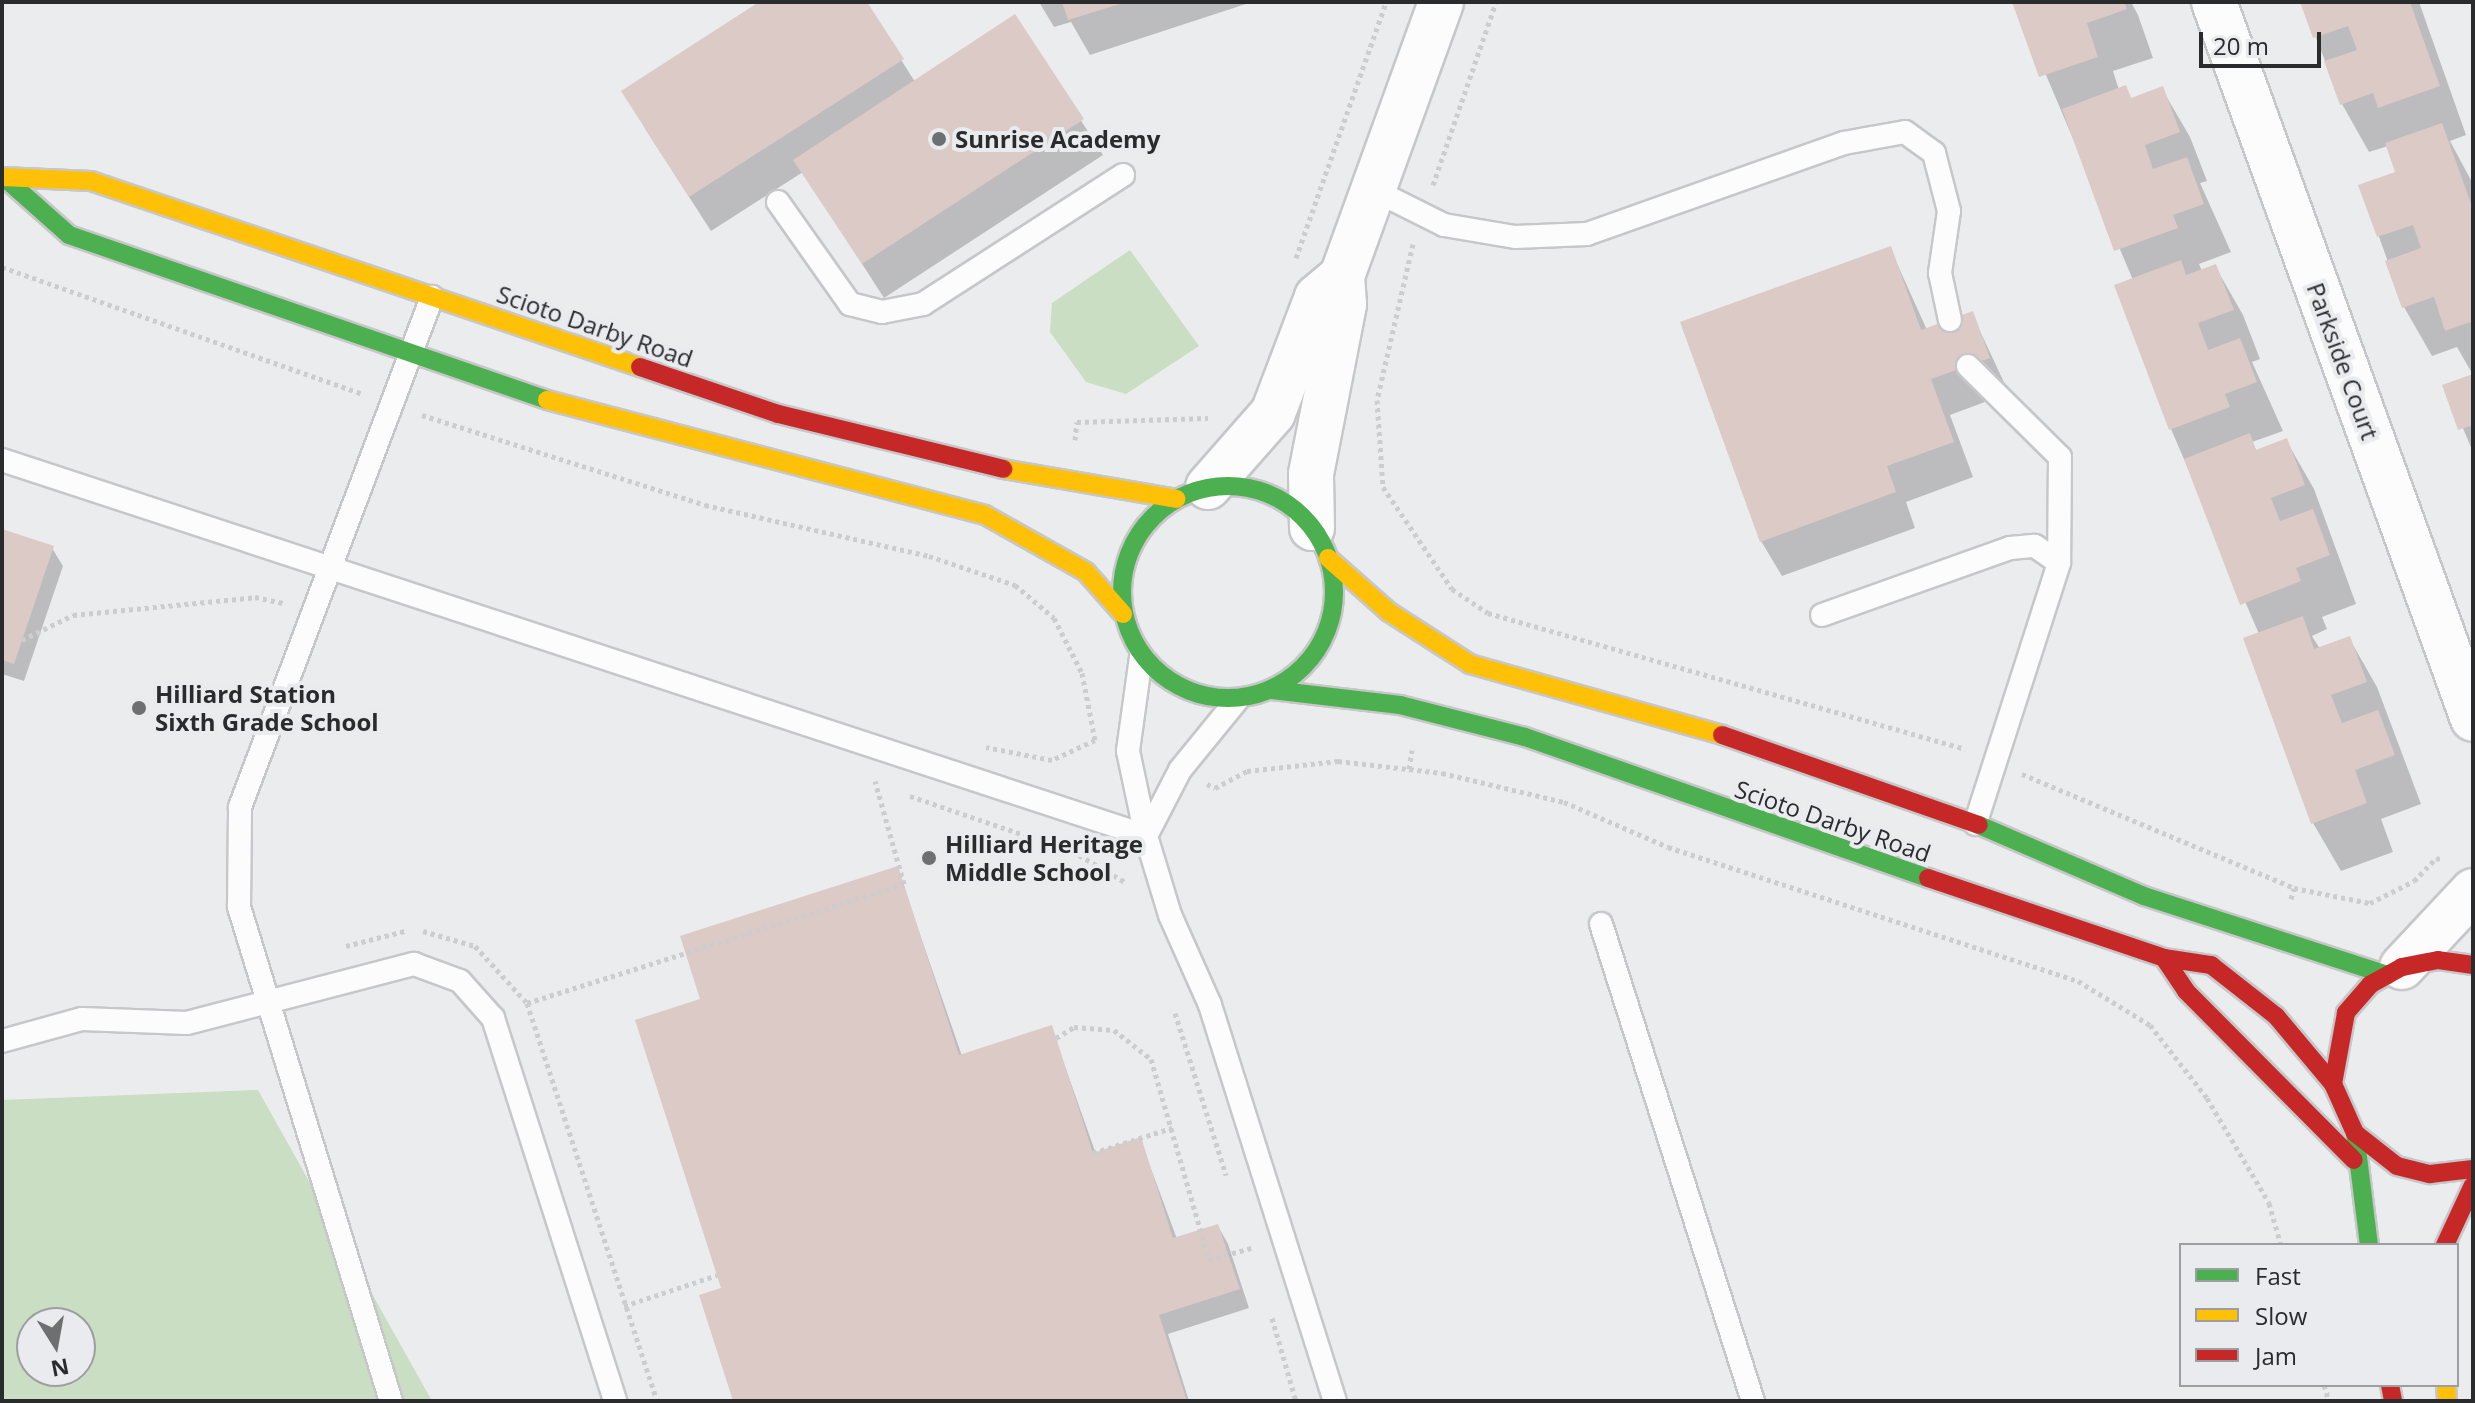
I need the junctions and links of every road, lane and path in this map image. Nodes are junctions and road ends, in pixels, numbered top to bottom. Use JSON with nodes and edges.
{"nodes":[{"id":1,"x":1386,"y":2,"type":"edge"},
{"id":2,"x":1441,"y":2,"type":"edge"},
{"id":3,"x":1496,"y":2,"type":"edge"},
{"id":4,"x":2214,"y":2,"type":"edge"},
{"id":5,"x":1123,"y":175,"type":"dead end"},
{"id":6,"x":4,"y":178,"type":"edge"},
{"id":7,"x":1376,"y":191,"type":"junction"},
{"id":8,"x":778,"y":202,"type":"dead end"},
{"id":9,"x":1423,"y":216,"type":"junction"},
{"id":10,"x":1293,"y":266,"type":"dead end"},
{"id":11,"x":2,"y":267,"type":"edge"},
{"id":12,"x":1342,"y":276,"type":"junction"},
{"id":13,"x":432,"y":297,"type":"junction"},
{"id":14,"x":1950,"y":320,"type":"dead end"},
{"id":15,"x":409,"y":356,"type":"junction"},
{"id":16,"x":1968,"y":366,"type":"dead end"},
{"id":17,"x":390,"y":404,"type":"junction"},
{"id":18,"x":1218,"y":407,"type":"dead end"},
{"id":19,"x":1077,"y":422,"type":"dead end"},
{"id":20,"x":2,"y":460,"type":"edge"},
{"id":21,"x":1192,"y":493,"type":"junction"},
{"id":22,"x":1320,"y":543,"type":"junction"},
{"id":23,"x":2059,"y":563,"type":"junction"},
{"id":24,"x":327,"y":566,"type":"junction"},
{"id":25,"x":312,"y":609,"type":"junction"},
{"id":26,"x":1123,"y":614,"type":"junction"},
{"id":27,"x":1822,"y":615,"type":"dead end"},
{"id":28,"x":22,"y":640,"type":"dead end"},
{"id":29,"x":1141,"y":657,"type":"junction"},
{"id":30,"x":1272,"y":690,"type":"junction"},
{"id":31,"x":1237,"y":700,"type":"junction"},
{"id":32,"x":2473,"y":719,"type":"edge"},
{"id":33,"x":1095,"y":740,"type":"junction"},
{"id":34,"x":973,"y":745,"type":"dead end"},
{"id":35,"x":1128,"y":751,"type":"junction"},
{"id":36,"x":884,"y":755,"type":"junction"},
{"id":37,"x":1995,"y":762,"type":"junction"},
{"id":38,"x":1180,"y":770,"type":"junction"},
{"id":39,"x":860,"y":778,"type":"dead end"},
{"id":40,"x":874,"y":783,"type":"junction"},
{"id":41,"x":888,"y":788,"type":"dead end"},
{"id":42,"x":902,"y":793,"type":"dead end"},
{"id":43,"x":1975,"y":824,"type":"junction"},
{"id":44,"x":1146,"y":836,"type":"junction"},
{"id":45,"x":2294,"y":888,"type":"dead end"},
{"id":46,"x":2473,"y":891,"type":"edge"},
{"id":47,"x":1135,"y":894,"type":"dead end"},
{"id":48,"x":1601,"y":924,"type":"dead end"},
{"id":49,"x":336,"y":949,"type":"dead end"},
{"id":50,"x":2164,"y":958,"type":"junction"},
{"id":51,"x":2473,"y":965,"type":"edge"},
{"id":52,"x":2395,"y":971,"type":"junction"},
{"id":53,"x":1170,"y":996,"type":"dead end"},
{"id":54,"x":266,"y":1003,"type":"junction"},
{"id":55,"x":527,"y":1003,"type":"junction"},
{"id":56,"x":1056,"y":1038,"type":"dead end"},
{"id":57,"x":2,"y":1041,"type":"edge"},
{"id":58,"x":2333,"y":1084,"type":"junction"},
{"id":59,"x":1172,"y":1128,"type":"junction"},
{"id":60,"x":2355,"y":1133,"type":"junction"},
{"id":61,"x":1093,"y":1153,"type":"dead end"},
{"id":62,"x":2359,"y":1164,"type":"junction"},
{"id":63,"x":2473,"y":1169,"type":"edge"},
{"id":64,"x":2473,"y":1185,"type":"edge"},
{"id":65,"x":1231,"y":1189,"type":"dead end"},
{"id":66,"x":1246,"y":1233,"type":"dead end"},
{"id":67,"x":2280,"y":1243,"type":"edge"},
{"id":68,"x":2369,"y":1243,"type":"edge"},
{"id":69,"x":2446,"y":1243,"type":"edge"},
{"id":70,"x":1251,"y":1248,"type":"junction"},
{"id":71,"x":1255,"y":1263,"type":"dead end"},
{"id":72,"x":717,"y":1275,"type":"dead end"},
{"id":73,"x":624,"y":1306,"type":"junction"},
{"id":74,"x":1269,"y":1309,"type":"dead end"},
{"id":75,"x":391,"y":1401,"type":"edge"},
{"id":76,"x":615,"y":1401,"type":"edge"},
{"id":77,"x":657,"y":1401,"type":"edge"},
{"id":78,"x":1296,"y":1401,"type":"edge"},
{"id":79,"x":1335,"y":1401,"type":"edge"},
{"id":80,"x":1753,"y":1401,"type":"edge"}],
"edges":[{"from":1,"to":10,"type":"path"},
{"from":2,"to":7,"type":"street"},
{"from":3,"to":9,"type":"path"},
{"from":4,"to":32,"type":"street","name":"Parkside Court"},
{"from":5,"to":8,"type":"lane"},
{"from":6,"to":13,"type":"main road","name":"Scioto Darby Road"},
{"from":6,"to":15,"type":"main road","name":"Scioto Darby Road"},
{"from":7,"to":9,"type":"lane"},
{"from":7,"to":12,"type":"street"},
{"from":9,"to":14,"type":"lane"},
{"from":9,"to":37,"type":"path"},
{"from":11,"to":17,"type":"path"},
{"from":12,"to":21,"type":"street"},
{"from":12,"to":22,"type":"street"},
{"from":13,"to":15,"type":"lane"},
{"from":13,"to":21,"type":"main road","name":"Scioto Darby Road"},
{"from":15,"to":17,"type":"lane"},
{"from":15,"to":26,"type":"main road","name":"Scioto Darby Road"},
{"from":16,"to":23,"type":"lane"},
{"from":17,"to":24,"type":"lane"},
{"from":17,"to":33,"type":"path"},
{"from":18,"to":19,"type":"path"},
{"from":20,"to":24,"type":"lane"},
{"from":21,"to":22,"type":"main road"},
{"from":21,"to":26,"type":"main road"},
{"from":22,"to":30,"type":"main road"},
{"from":22,"to":43,"type":"main road","name":"Scioto Darby Road"},
{"from":23,"to":27,"type":"lane"},
{"from":23,"to":37,"type":"lane"},
{"from":24,"to":25,"type":"lane"},
{"from":24,"to":36,"type":"lane"},
{"from":25,"to":28,"type":"path"},
{"from":25,"to":54,"type":"lane"},
{"from":26,"to":29,"type":"main road"},
{"from":29,"to":31,"type":"main road"},
{"from":29,"to":35,"type":"lane"},
{"from":30,"to":31,"type":"main road"},
{"from":30,"to":50,"type":"main road","name":"Scioto Darby Road"},
{"from":31,"to":38,"type":"lane"},
{"from":33,"to":34,"type":"path"},
{"from":33,"to":35,"type":"path"},
{"from":35,"to":44,"type":"lane"},
{"from":36,"to":40,"type":"path"},
{"from":36,"to":44,"type":"lane"},
{"from":37,"to":43,"type":"lane"},
{"from":37,"to":45,"type":"path"},
{"from":38,"to":44,"type":"lane"},
{"from":38,"to":67,"type":"path"},
{"from":39,"to":40,"type":"path"},
{"from":40,"to":41,"type":"path"},
{"from":40,"to":55,"type":"path"},
{"from":42,"to":47,"type":"path"},
{"from":43,"to":52,"type":"main road","name":"Scioto Darby Road"},
{"from":44,"to":79,"type":"lane"},
{"from":46,"to":52,"type":"street"},
{"from":48,"to":80,"type":"lane"},
{"from":49,"to":55,"type":"path"},
{"from":50,"to":58,"type":"main road","name":"Scioto Darby Road"},
{"from":50,"to":62,"type":"main road"},
{"from":51,"to":52,"type":"main road"},
{"from":52,"to":58,"type":"main road"},
{"from":53,"to":65,"type":"path"},
{"from":54,"to":57,"type":"lane"},
{"from":54,"to":75,"type":"lane"},
{"from":54,"to":76,"type":"lane"},
{"from":55,"to":73,"type":"path"},
{"from":56,"to":59,"type":"path"},
{"from":58,"to":60,"type":"main road"},
{"from":59,"to":61,"type":"path"},
{"from":59,"to":70,"type":"path"},
{"from":60,"to":62,"type":"main road"},
{"from":60,"to":63,"type":"main road"},
{"from":62,"to":68,"type":"main road"},
{"from":64,"to":69,"type":"main road"},
{"from":66,"to":70,"type":"path"},
{"from":70,"to":71,"type":"path"},
{"from":72,"to":73,"type":"path"},
{"from":73,"to":77,"type":"path"},
{"from":74,"to":78,"type":"path"}]}
